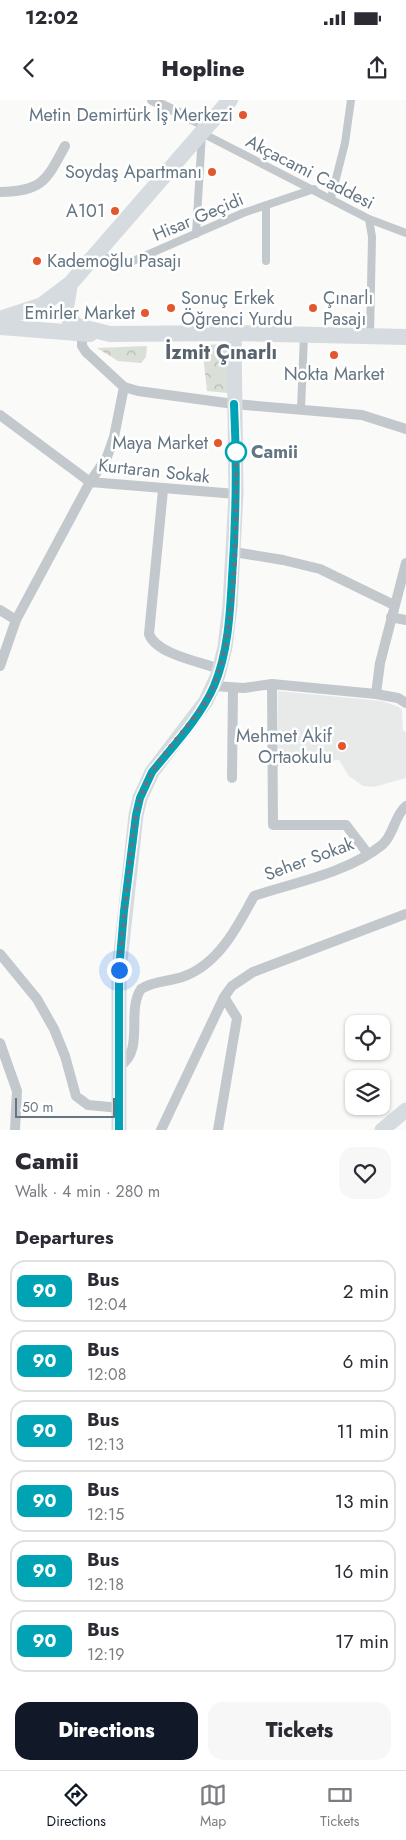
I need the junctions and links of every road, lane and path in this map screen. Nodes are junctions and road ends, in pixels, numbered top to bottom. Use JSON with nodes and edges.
{"nodes":[{"id":1,"x":152,"y":100,"type":"edge"},
{"id":2,"x":230,"y":100,"type":"edge"},
{"id":3,"x":351,"y":100,"type":"edge"},
{"id":4,"x":205,"y":130,"type":"junction"},
{"id":5,"x":66,"y":146,"type":"dead end"},
{"id":6,"x":314,"y":189,"type":"junction"},
{"id":7,"x":0,"y":192,"type":"edge"},
{"id":8,"x":331,"y":198,"type":"junction"},
{"id":9,"x":266,"y":204,"type":"junction"},
{"id":10,"x":369,"y":219,"type":"junction"},
{"id":11,"x":406,"y":233,"type":"edge"},
{"id":12,"x":196,"y":234,"type":"junction"},
{"id":13,"x":95,"y":254,"type":"junction"},
{"id":14,"x":266,"y":261,"type":"dead end"},
{"id":15,"x":70,"y":284,"type":"junction"},
{"id":16,"x":0,"y":319,"type":"edge"},
{"id":17,"x":0,"y":327,"type":"edge"},
{"id":18,"x":234,"y":333,"type":"junction"},
{"id":19,"x":82,"y":334,"type":"junction"},
{"id":20,"x":110,"y":334,"type":"junction"},
{"id":21,"x":304,"y":335,"type":"junction"},
{"id":22,"x":370,"y":336,"type":"junction"},
{"id":23,"x":406,"y":337,"type":"edge"},
{"id":24,"x":124,"y":387,"type":"junction"},
{"id":25,"x":234,"y":404,"type":"junction"},
{"id":26,"x":301,"y":409,"type":"junction"},
{"id":27,"x":0,"y":415,"type":"edge"},
{"id":28,"x":406,"y":429,"type":"edge"},
{"id":29,"x":90,"y":482,"type":"junction"},
{"id":30,"x":163,"y":490,"type":"junction"},
{"id":31,"x":236,"y":494,"type":"junction"},
{"id":32,"x":234,"y":552,"type":"junction"},
{"id":33,"x":406,"y":564,"type":"edge"},
{"id":34,"x":394,"y":605,"type":"junction"},
{"id":35,"x":0,"y":610,"type":"edge"},
{"id":36,"x":391,"y":617,"type":"junction"},
{"id":37,"x":16,"y":620,"type":"junction"},
{"id":38,"x":406,"y":620,"type":"edge"},
{"id":39,"x":0,"y":666,"type":"edge"},
{"id":40,"x":220,"y":669,"type":"junction"},
{"id":41,"x":272,"y":684,"type":"junction"},
{"id":42,"x":214,"y":686,"type":"junction"},
{"id":43,"x":233,"y":688,"type":"junction"},
{"id":44,"x":376,"y":694,"type":"junction"},
{"id":45,"x":406,"y":703,"type":"edge"},
{"id":46,"x":232,"y":778,"type":"dead end"},
{"id":47,"x":406,"y":806,"type":"edge"},
{"id":48,"x":368,"y":854,"type":"junction"},
{"id":49,"x":406,"y":914,"type":"edge"},
{"id":50,"x":0,"y":954,"type":"edge"},
{"id":51,"x":224,"y":998,"type":"junction"},
{"id":52,"x":0,"y":1043,"type":"edge"},
{"id":53,"x":120,"y":1066,"type":"junction"},
{"id":54,"x":120,"y":1108,"type":"junction"},
{"id":55,"x":406,"y":1110,"type":"edge"},
{"id":56,"x":15,"y":1130,"type":"edge"},
{"id":57,"x":119,"y":1130,"type":"edge"},
{"id":58,"x":162,"y":1130,"type":"edge"},
{"id":59,"x":218,"y":1130,"type":"edge"},
{"id":60,"x":382,"y":1130,"type":"edge"}],
"edges":[{"from":1,"to":4,"type":"street"},
{"from":2,"to":4,"type":"main road"},
{"from":3,"to":8,"type":"street"},
{"from":4,"to":6,"type":"street","name":"Akçacami Caddesi"},
{"from":4,"to":12,"type":"street"},
{"from":4,"to":13,"type":"main road"},
{"from":5,"to":7,"type":"street"},
{"from":6,"to":8,"type":"street","name":"Akçacami Caddesi"},
{"from":6,"to":9,"type":"street","name":"Hisar Geçidi"},
{"from":8,"to":10,"type":"street","name":"Akçacami Caddesi"},
{"from":9,"to":12,"type":"street","name":"Hisar Geçidi"},
{"from":9,"to":14,"type":"street"},
{"from":10,"to":11,"type":"street","name":"Akçacami Caddesi"},
{"from":10,"to":22,"type":"street"},
{"from":12,"to":13,"type":"street","name":"Hisar Geçidi"},
{"from":13,"to":15,"type":"main road"},
{"from":15,"to":16,"type":"main road"},
{"from":15,"to":20,"type":"main road"},
{"from":17,"to":19,"type":"main road"},
{"from":18,"to":20,"type":"main road"},
{"from":18,"to":21,"type":"main road"},
{"from":18,"to":25,"type":"main road"},
{"from":19,"to":20,"type":"main road"},
{"from":19,"to":24,"type":"street"},
{"from":21,"to":22,"type":"main road"},
{"from":21,"to":26,"type":"street"},
{"from":22,"to":23,"type":"main road"},
{"from":24,"to":25,"type":"street"},
{"from":24,"to":29,"type":"street"},
{"from":25,"to":26,"type":"street"},
{"from":25,"to":31,"type":"main road"},
{"from":26,"to":28,"type":"street"},
{"from":27,"to":29,"type":"street","name":"Kurtaran Sokak"},
{"from":29,"to":30,"type":"street","name":"Kurtaran Sokak"},
{"from":29,"to":37,"type":"street"},
{"from":30,"to":31,"type":"street","name":"Kurtaran Sokak"},
{"from":30,"to":40,"type":"street"},
{"from":31,"to":32,"type":"main road"},
{"from":32,"to":34,"type":"street"},
{"from":32,"to":40,"type":"main road"},
{"from":33,"to":34,"type":"street"},
{"from":34,"to":36,"type":"street"},
{"from":35,"to":37,"type":"street"},
{"from":36,"to":38,"type":"street"},
{"from":36,"to":44,"type":"street"},
{"from":37,"to":39,"type":"street"},
{"from":40,"to":42,"type":"main road"},
{"from":41,"to":43,"type":"street"},
{"from":41,"to":44,"type":"street"},
{"from":41,"to":48,"type":"street"},
{"from":42,"to":43,"type":"street"},
{"from":42,"to":53,"type":"main road"},
{"from":43,"to":46,"type":"street"},
{"from":44,"to":45,"type":"street"},
{"from":47,"to":48,"type":"street","name":"Seher Sokak"},
{"from":48,"to":53,"type":"street","name":"Seher Sokak"},
{"from":49,"to":51,"type":"street"},
{"from":50,"to":54,"type":"street"},
{"from":51,"to":58,"type":"street"},
{"from":51,"to":59,"type":"street"},
{"from":52,"to":56,"type":"street"},
{"from":53,"to":54,"type":"main road"},
{"from":54,"to":57,"type":"main road"},
{"from":55,"to":60,"type":"main road"}]}
